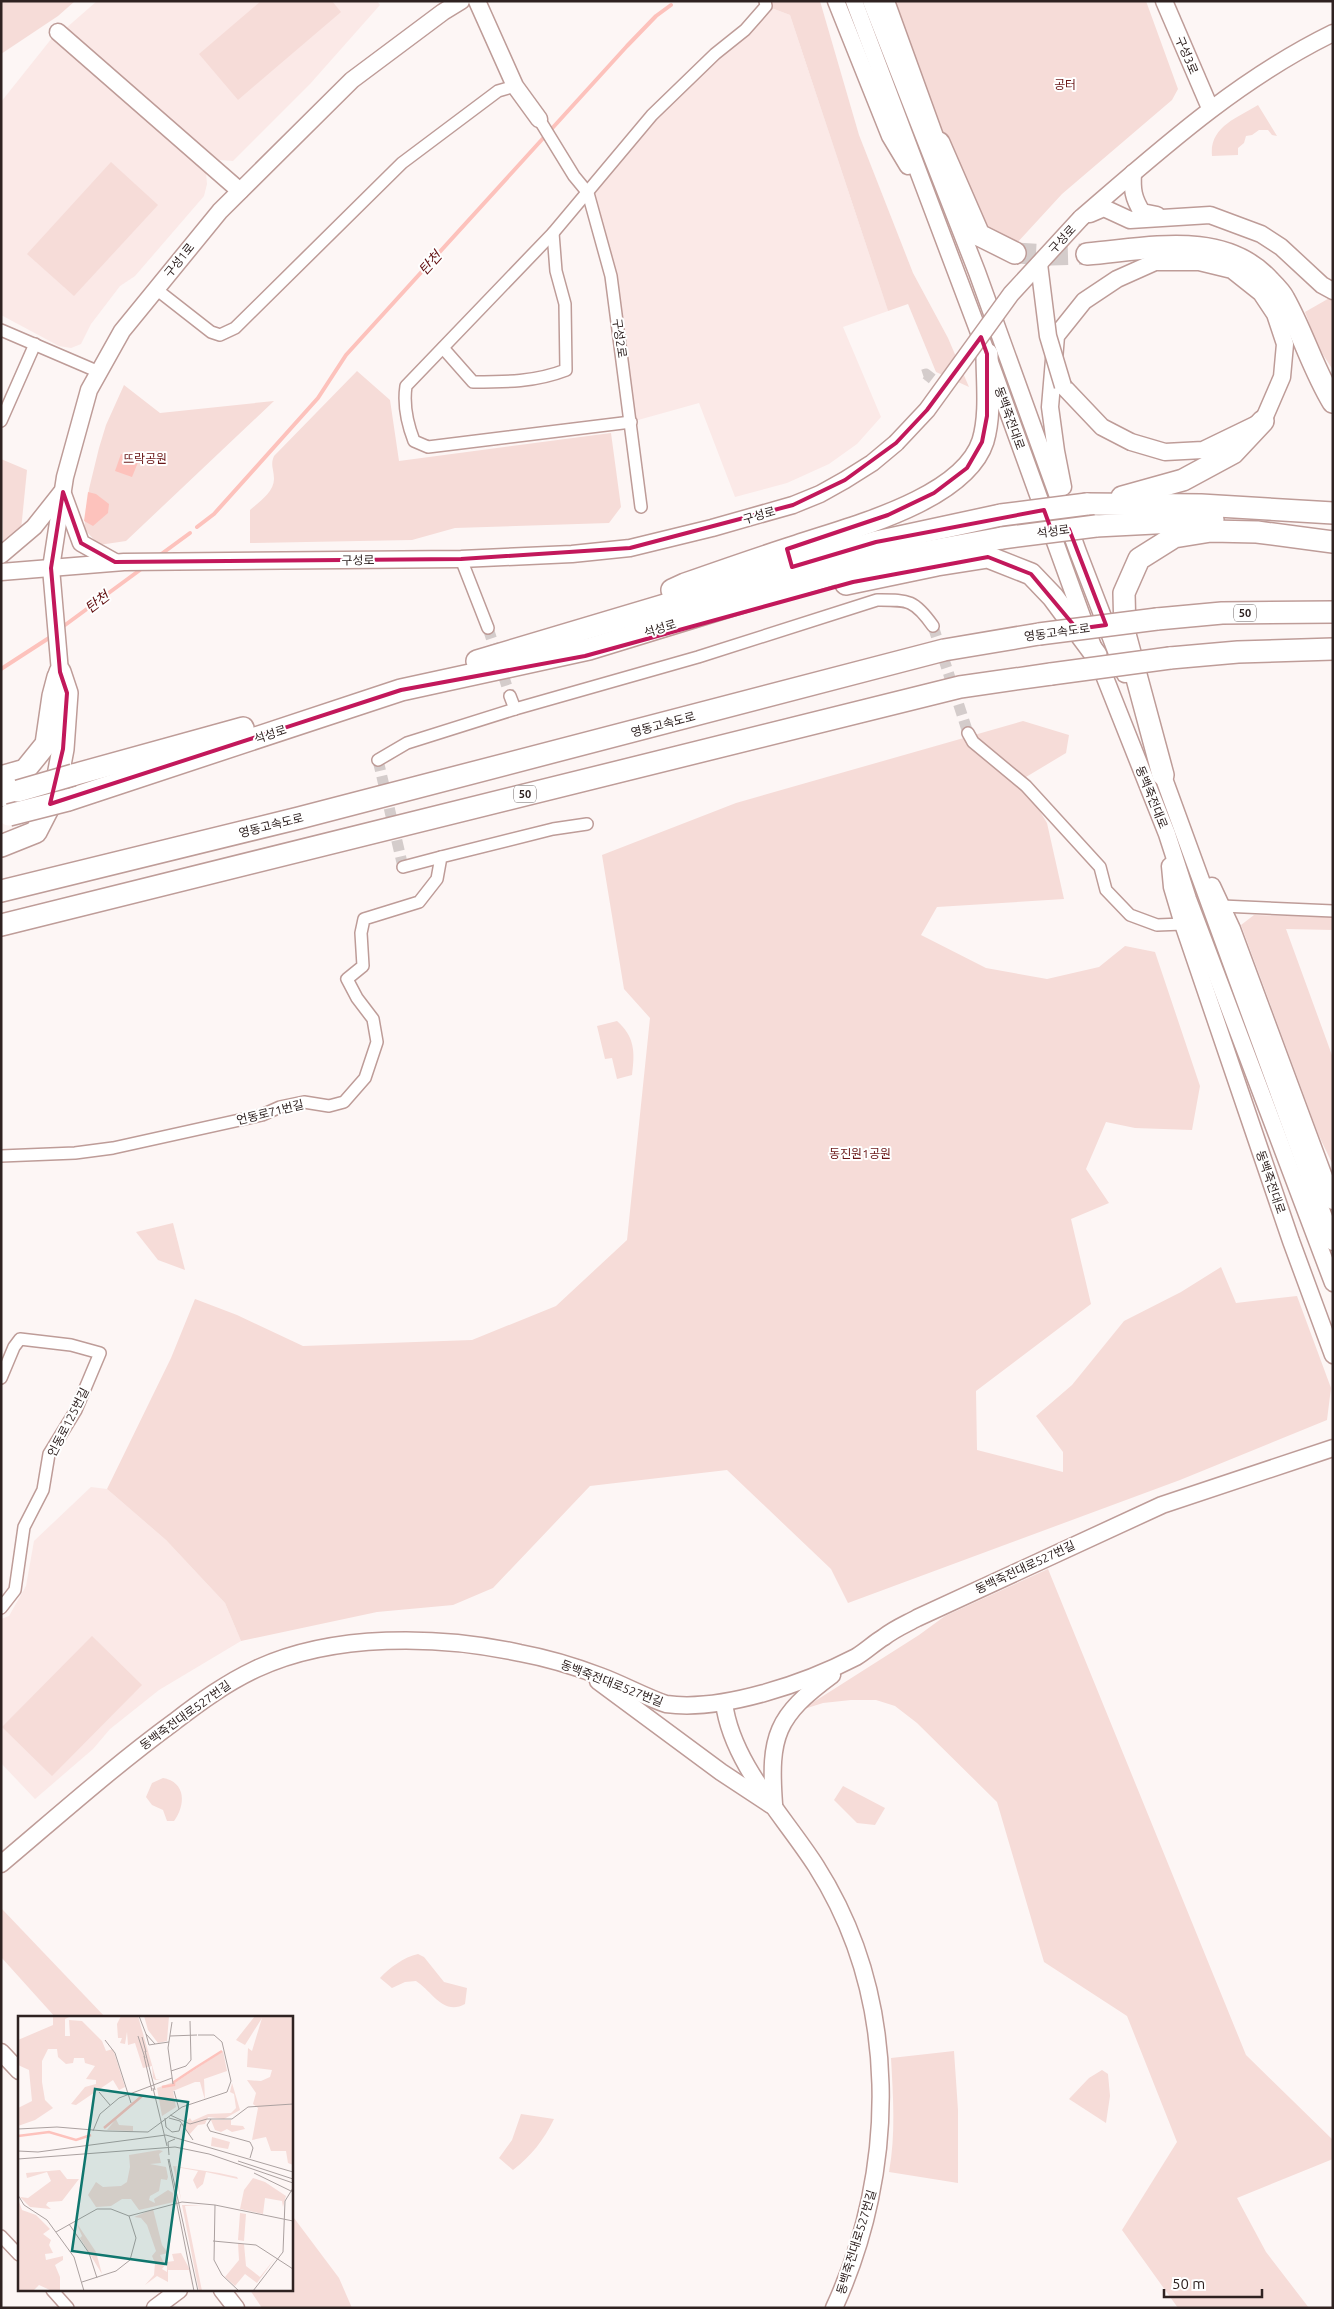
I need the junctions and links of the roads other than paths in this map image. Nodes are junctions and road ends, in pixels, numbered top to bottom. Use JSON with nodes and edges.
{"nodes":[{"id":1,"x":461,"y":1,"type":"edge"},
{"id":2,"x":477,"y":1,"type":"edge"},
{"id":3,"x":765,"y":1,"type":"edge"},
{"id":4,"x":836,"y":1,"type":"edge"},
{"id":5,"x":854,"y":1,"type":"edge"},
{"id":6,"x":871,"y":1,"type":"edge"},
{"id":7,"x":886,"y":1,"type":"edge"},
{"id":8,"x":1164,"y":1,"type":"edge"},
{"id":9,"x":58,"y":32,"type":"dead end"},
{"id":10,"x":1333,"y":33,"type":"edge"},
{"id":11,"x":515,"y":86,"type":"junction"},
{"id":12,"x":1210,"y":108,"type":"junction"},
{"id":13,"x":539,"y":119,"type":"joint"},
{"id":14,"x":939,"y":143,"type":"junction"},
{"id":15,"x":1133,"y":173,"type":"junction"},
{"id":16,"x":240,"y":191,"type":"junction"},
{"id":17,"x":588,"y":193,"type":"junction"},
{"id":18,"x":932,"y":207,"type":"junction"},
{"id":19,"x":1167,"y":217,"type":"junction"},
{"id":20,"x":1081,"y":218,"type":"junction"},
{"id":21,"x":956,"y":222,"type":"junction"},
{"id":22,"x":553,"y":233,"type":"junction"},
{"id":23,"x":1016,"y":253,"type":"tunnel mouth"},
{"id":24,"x":1087,"y":254,"type":"tunnel mouth"},
{"id":25,"x":1038,"y":264,"type":"junction"},
{"id":26,"x":156,"y":289,"type":"junction"},
{"id":27,"x":1333,"y":291,"type":"edge"},
{"id":28,"x":1,"y":330,"type":"edge"},
{"id":29,"x":35,"y":344,"type":"junction"},
{"id":30,"x":443,"y":348,"type":"junction"},
{"id":31,"x":987,"y":354,"type":"junction"},
{"id":32,"x":99,"y":372,"type":"junction"},
{"id":33,"x":1333,"y":402,"type":"edge"},
{"id":34,"x":4,"y":407,"type":"edge"},
{"id":35,"x":1,"y":421,"type":"edge"},
{"id":36,"x":1263,"y":421,"type":"junction"},
{"id":37,"x":631,"y":422,"type":"junction"},
{"id":38,"x":62,"y":492,"type":"junction"},
{"id":39,"x":1088,"y":504,"type":"junction"},
{"id":40,"x":641,"y":507,"type":"dead end"},
{"id":41,"x":1333,"y":513,"type":"edge"},
{"id":42,"x":1333,"y":530,"type":"edge"},
{"id":43,"x":1333,"y":542,"type":"edge"},
{"id":44,"x":1078,"y":552,"type":"junction"},
{"id":45,"x":1,"y":554,"type":"edge"},
{"id":46,"x":461,"y":559,"type":"junction"},
{"id":47,"x":120,"y":562,"type":"junction"},
{"id":48,"x":51,"y":568,"type":"junction"},
{"id":49,"x":1,"y":572,"type":"edge"},
{"id":50,"x":1333,"y":612,"type":"edge"},
{"id":51,"x":612,"y":621,"type":"junction"},
{"id":52,"x":933,"y":626,"type":"tunnel mouth"},
{"id":53,"x":488,"y":628,"type":"tunnel mouth"},
{"id":54,"x":1333,"y":649,"type":"edge"},
{"id":55,"x":1096,"y":655,"type":"junction"},
{"id":56,"x":60,"y":672,"type":"junction"},
{"id":57,"x":401,"y":690,"type":"junction"},
{"id":58,"x":510,"y":696,"type":"tunnel mouth"},
{"id":59,"x":515,"y":709,"type":"junction"},
{"id":60,"x":968,"y":733,"type":"tunnel mouth"},
{"id":61,"x":378,"y":760,"type":"dead end"},
{"id":62,"x":1163,"y":775,"type":"junction"},
{"id":63,"x":1,"y":777,"type":"edge"},
{"id":64,"x":7,"y":805,"type":"edge"},
{"id":65,"x":587,"y":824,"type":"dead end"},
{"id":66,"x":1174,"y":830,"type":"junction"},
{"id":67,"x":1,"y":846,"type":"edge"},
{"id":68,"x":441,"y":857,"type":"junction"},
{"id":69,"x":403,"y":867,"type":"dead end"},
{"id":70,"x":1,"y":891,"type":"edge"},
{"id":71,"x":1222,"y":906,"type":"junction"},
{"id":72,"x":1333,"y":910,"type":"edge"},
{"id":73,"x":1183,"y":924,"type":"junction"},
{"id":74,"x":1,"y":925,"type":"edge"},
{"id":75,"x":1,"y":1156,"type":"edge"},
{"id":76,"x":1333,"y":1201,"type":"edge"},
{"id":77,"x":1333,"y":1242,"type":"edge"},
{"id":78,"x":1333,"y":1283,"type":"edge"},
{"id":79,"x":1332,"y":1352,"type":"edge"},
{"id":80,"x":1,"y":1378,"type":"edge"},
{"id":81,"x":1333,"y":1448,"type":"edge"},
{"id":82,"x":1,"y":1608,"type":"edge"},
{"id":83,"x":858,"y":1656,"type":"junction"},
{"id":84,"x":581,"y":1669,"type":"junction"},
{"id":85,"x":724,"y":1703,"type":"junction"},
{"id":86,"x":775,"y":1808,"type":"junction"},
{"id":87,"x":1,"y":1864,"type":"edge"},
{"id":88,"x":1,"y":2052,"type":"edge"},
{"id":89,"x":18,"y":2070,"type":"edge"},
{"id":90,"x":1,"y":2236,"type":"edge"},
{"id":91,"x":18,"y":2254,"type":"edge"},
{"id":92,"x":54,"y":2292,"type":"edge"},
{"id":93,"x":176,"y":2292,"type":"edge"},
{"id":94,"x":224,"y":2292,"type":"edge"},
{"id":95,"x":68,"y":2308,"type":"edge"},
{"id":96,"x":155,"y":2308,"type":"edge"},
{"id":97,"x":236,"y":2308,"type":"edge"},
{"id":98,"x":834,"y":2308,"type":"edge"}],
"edges":[{"from":1,"to":16,"type":"street","name":"구성1로"},
{"from":2,"to":11,"type":"street"},
{"from":3,"to":17,"type":"street"},
{"from":4,"to":18,"type":"street"},
{"from":5,"to":18,"type":"street","name":"동백죽전대로"},
{"from":6,"to":21,"type":"street","name":"동백죽전대로"},
{"from":7,"to":14,"type":"street"},
{"from":8,"to":12,"type":"street","name":"구성3로"},
{"from":9,"to":16,"type":"street"},
{"from":10,"to":12,"type":"street","name":"구성로"},
{"from":11,"to":13,"type":"street"},
{"from":11,"to":26,"type":"street"},
{"from":12,"to":15,"type":"street","name":"구성로"},
{"from":13,"to":17,"type":"street","name":"구성2로"},
{"from":14,"to":21,"type":"street"},
{"from":14,"to":23,"type":"highway"},
{"from":15,"to":19,"type":"street"},
{"from":15,"to":20,"type":"street","name":"구성로"},
{"from":16,"to":26,"type":"street","name":"구성1로"},
{"from":17,"to":22,"type":"street"},
{"from":17,"to":37,"type":"street","name":"구성2로"},
{"from":18,"to":31,"type":"street","name":"동백죽전대로"},
{"from":19,"to":20,"type":"street"},
{"from":19,"to":27,"type":"street"},
{"from":20,"to":25,"type":"street","name":"구성로","bridge":true},
{"from":21,"to":44,"type":"street","name":"동백죽전대로"},
{"from":22,"to":30,"type":"street"},
{"from":22,"to":30,"type":"street"},
{"from":24,"to":33,"type":"highway"},
{"from":25,"to":36,"type":"street","bridge":true},
{"from":25,"to":46,"type":"street","name":"구성로","bridge":true},
{"from":26,"to":32,"type":"street","name":"구성1로"},
{"from":28,"to":29,"type":"street"},
{"from":29,"to":32,"type":"street"},
{"from":29,"to":34,"type":"street"},
{"from":30,"to":37,"type":"street"},
{"from":31,"to":51,"type":"highway"},
{"from":31,"to":55,"type":"street","name":"동백죽전대로"},
{"from":32,"to":38,"type":"street","name":"구성1로"},
{"from":34,"to":35,"type":"street"},
{"from":36,"to":39,"type":"highway"},
{"from":36,"to":44,"type":"street"},
{"from":37,"to":40,"type":"street","name":"구성2로"},
{"from":38,"to":45,"type":"street"},
{"from":38,"to":47,"type":"street"},
{"from":38,"to":48,"type":"street","name":"구성1로"},
{"from":39,"to":41,"type":"highway","name":"석성로"},
{"from":39,"to":51,"type":"highway","name":"석성로","bridge":true},
{"from":42,"to":57,"type":"highway","name":"석성로","bridge":true},
{"from":43,"to":62,"type":"highway"},
{"from":44,"to":62,"type":"street","name":"동백죽전대로"},
{"from":46,"to":47,"type":"street","name":"구성로"},
{"from":46,"to":53,"type":"street"},
{"from":47,"to":48,"type":"street","name":"구성로"},
{"from":48,"to":49,"type":"street","name":"구성로"},
{"from":48,"to":56,"type":"street","name":"구성1로"},
{"from":50,"to":70,"type":"highway","name":"영동고속도로","number":"50","bridge":true},
{"from":51,"to":64,"type":"highway","name":"석성로","bridge":true},
{"from":52,"to":59,"type":"street"},
{"from":54,"to":74,"type":"highway","number":"50","bridge":true},
{"from":55,"to":57,"type":"highway"},
{"from":55,"to":66,"type":"street","name":"동백죽전대로"},
{"from":56,"to":63,"type":"highway"},
{"from":56,"to":67,"type":"highway"},
{"from":57,"to":64,"type":"highway","name":"석성로","bridge":true},
{"from":58,"to":59,"type":"street"},
{"from":59,"to":61,"type":"street"},
{"from":60,"to":73,"type":"street"},
{"from":62,"to":66,"type":"street","name":"동백죽전대로"},
{"from":65,"to":68,"type":"street"},
{"from":66,"to":71,"type":"street","name":"동백죽전대로"},
{"from":66,"to":73,"type":"street","name":"동백죽전대로"},
{"from":66,"to":77,"type":"street","name":"동백죽전대로"},
{"from":66,"to":78,"type":"street","name":"동백죽전대로"},
{"from":68,"to":69,"type":"street"},
{"from":68,"to":75,"type":"street","name":"언동로71번길"},
{"from":71,"to":72,"type":"street"},
{"from":71,"to":76,"type":"street","name":"동백죽전대로"},
{"from":73,"to":79,"type":"street","name":"동백죽전대로"},
{"from":80,"to":82,"type":"street","name":"언동로125번길"},
{"from":81,"to":83,"type":"street","name":"동백죽전대로527번길"},
{"from":83,"to":85,"type":"street","name":"동백죽전대로527번길"},
{"from":83,"to":86,"type":"street"},
{"from":84,"to":85,"type":"street","name":"동백죽전대로527번길"},
{"from":84,"to":86,"type":"street"},
{"from":84,"to":87,"type":"street","name":"동백죽전대로527번길"},
{"from":85,"to":86,"type":"street","name":"동백죽전대로527번길"},
{"from":86,"to":98,"type":"street","name":"동백죽전대로527번길"},
{"from":88,"to":89,"type":"street"},
{"from":90,"to":91,"type":"street"},
{"from":92,"to":95,"type":"street"},
{"from":93,"to":96,"type":"street"},
{"from":94,"to":97,"type":"street"}]}
